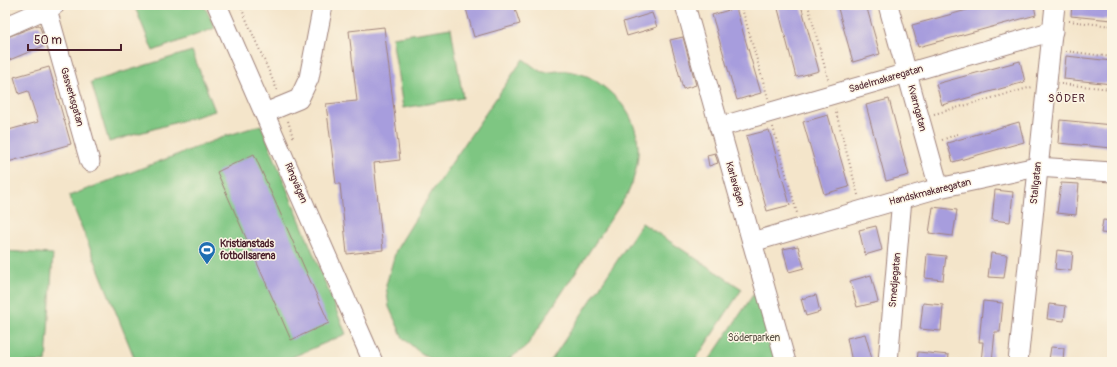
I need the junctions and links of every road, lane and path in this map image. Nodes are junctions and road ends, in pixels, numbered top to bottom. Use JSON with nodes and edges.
{"nodes":[{"id":1,"x":217,"y":5,"type":"edge"},
{"id":2,"x":323,"y":5,"type":"edge"},
{"id":3,"x":742,"y":5,"type":"edge"},
{"id":4,"x":888,"y":5,"type":"edge"},
{"id":5,"x":689,"y":6,"type":"edge"},
{"id":6,"x":51,"y":7,"type":"edge"},
{"id":7,"x":1054,"y":18,"type":"edge"},
{"id":8,"x":6,"y":24,"type":"edge"},
{"id":9,"x":1112,"y":26,"type":"edge"},
{"id":10,"x":1050,"y":50,"type":"junction"},
{"id":11,"x":1112,"y":57,"type":"edge"},
{"id":12,"x":907,"y":72,"type":"junction"},
{"id":13,"x":1047,"y":82,"type":"junction"},
{"id":14,"x":1112,"y":89,"type":"edge"},
{"id":15,"x":265,"y":113,"type":"junction"},
{"id":16,"x":772,"y":118,"type":"junction"},
{"id":17,"x":920,"y":118,"type":"junction"},
{"id":18,"x":719,"y":127,"type":"junction"},
{"id":19,"x":960,"y":133,"type":"dead end"},
{"id":20,"x":927,"y":146,"type":"junction"},
{"id":21,"x":90,"y":162,"type":"dead end"},
{"id":22,"x":1037,"y":167,"type":"junction"},
{"id":23,"x":1112,"y":172,"type":"edge"},
{"id":24,"x":939,"y":188,"type":"junction"},
{"id":25,"x":902,"y":198,"type":"junction"},
{"id":26,"x":796,"y":208,"type":"dead end"},
{"id":27,"x":752,"y":242,"type":"junction"},
{"id":28,"x":373,"y":362,"type":"edge"},
{"id":29,"x":786,"y":362,"type":"edge"},
{"id":30,"x":888,"y":362,"type":"edge"},
{"id":31,"x":1018,"y":362,"type":"edge"}],
"edges":[{"from":1,"to":15,"type":"street","name":"Ringvägen"},
{"from":2,"to":15,"type":"street"},
{"from":3,"to":16,"type":"path"},
{"from":4,"to":12,"type":"street","name":"Kvarngatan"},
{"from":5,"to":18,"type":"street","name":"Karlavägen"},
{"from":6,"to":8,"type":"street"},
{"from":6,"to":21,"type":"street","name":"Gasverksgatan"},
{"from":7,"to":9,"type":"path"},
{"from":7,"to":10,"type":"street","name":"Stallgatan"},
{"from":7,"to":12,"type":"street","name":"Sadelmakaregatan"},
{"from":10,"to":11,"type":"path"},
{"from":10,"to":13,"type":"street","name":"Stallgatan"},
{"from":12,"to":16,"type":"street","name":"Sadelmakaregatan"},
{"from":12,"to":17,"type":"street","name":"Kvarngatan"},
{"from":13,"to":14,"type":"path"},
{"from":13,"to":17,"type":"path"},
{"from":13,"to":22,"type":"street","name":"Stallgatan"},
{"from":15,"to":28,"type":"street","name":"Ringvägen"},
{"from":16,"to":18,"type":"street","name":"Sadelmakaregatan"},
{"from":16,"to":26,"type":"path"},
{"from":17,"to":20,"type":"street","name":"Kvarngatan"},
{"from":18,"to":27,"type":"street","name":"Karlavägen"},
{"from":19,"to":20,"type":"path"},
{"from":20,"to":24,"type":"street","name":"Kvarngatan"},
{"from":22,"to":23,"type":"street","name":"Handskmakaregatan"},
{"from":22,"to":24,"type":"street","name":"Handskmakaregatan"},
{"from":22,"to":31,"type":"street","name":"Stallgatan"},
{"from":24,"to":25,"type":"street","name":"Handskmakaregatan"},
{"from":25,"to":27,"type":"street","name":"Handskmakaregatan"},
{"from":25,"to":30,"type":"street","name":"Smedjegatan"},
{"from":27,"to":29,"type":"street","name":"Karlavägen"}]}
